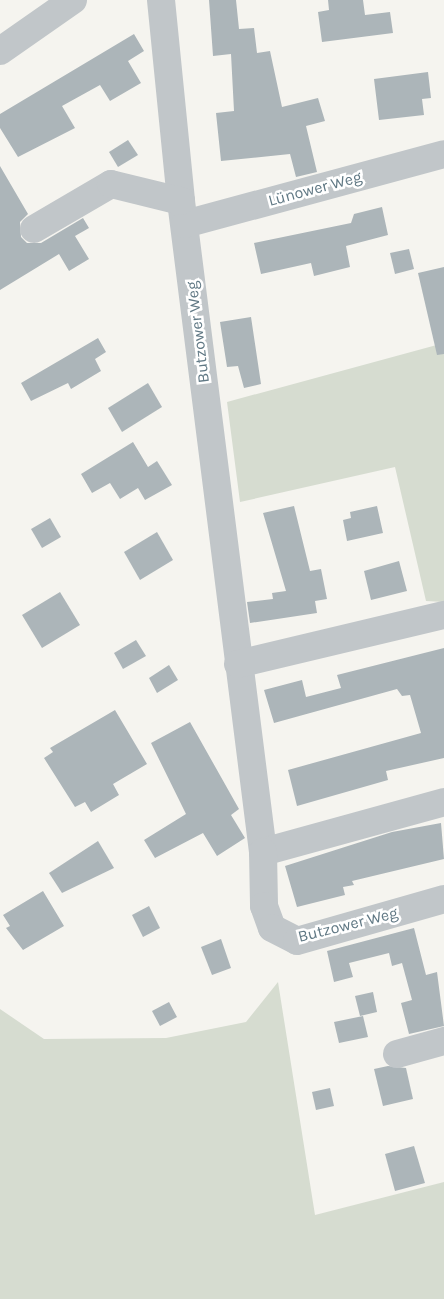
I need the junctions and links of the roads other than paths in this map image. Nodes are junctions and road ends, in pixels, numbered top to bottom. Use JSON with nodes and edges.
{"nodes":[{"id":1,"x":73,"y":0,"type":"edge"},
{"id":2,"x":161,"y":0,"type":"edge"},
{"id":3,"x":0,"y":51,"type":"edge"},
{"id":4,"x":444,"y":154,"type":"edge"},
{"id":5,"x":183,"y":213,"type":"junction"},
{"id":6,"x":34,"y":229,"type":"dead end"},
{"id":7,"x":444,"y":616,"type":"edge"},
{"id":8,"x":238,"y":664,"type":"junction"},
{"id":9,"x":444,"y":802,"type":"edge"},
{"id":10,"x":263,"y":852,"type":"junction"},
{"id":11,"x":444,"y":899,"type":"edge"},
{"id":12,"x":444,"y":1041,"type":"edge"},
{"id":13,"x":397,"y":1054,"type":"dead end"}],
"edges":[{"from":1,"to":3,"type":"street"},
{"from":2,"to":5,"type":"street","name":"Butzower Weg"},
{"from":4,"to":5,"type":"street","name":"Lünower Weg"},
{"from":5,"to":6,"type":"street"},
{"from":5,"to":8,"type":"street","name":"Butzower Weg"},
{"from":7,"to":8,"type":"street"},
{"from":8,"to":10,"type":"street","name":"Butzower Weg"},
{"from":9,"to":10,"type":"street"},
{"from":10,"to":11,"type":"street","name":"Butzower Weg"},
{"from":12,"to":13,"type":"street"}]}
